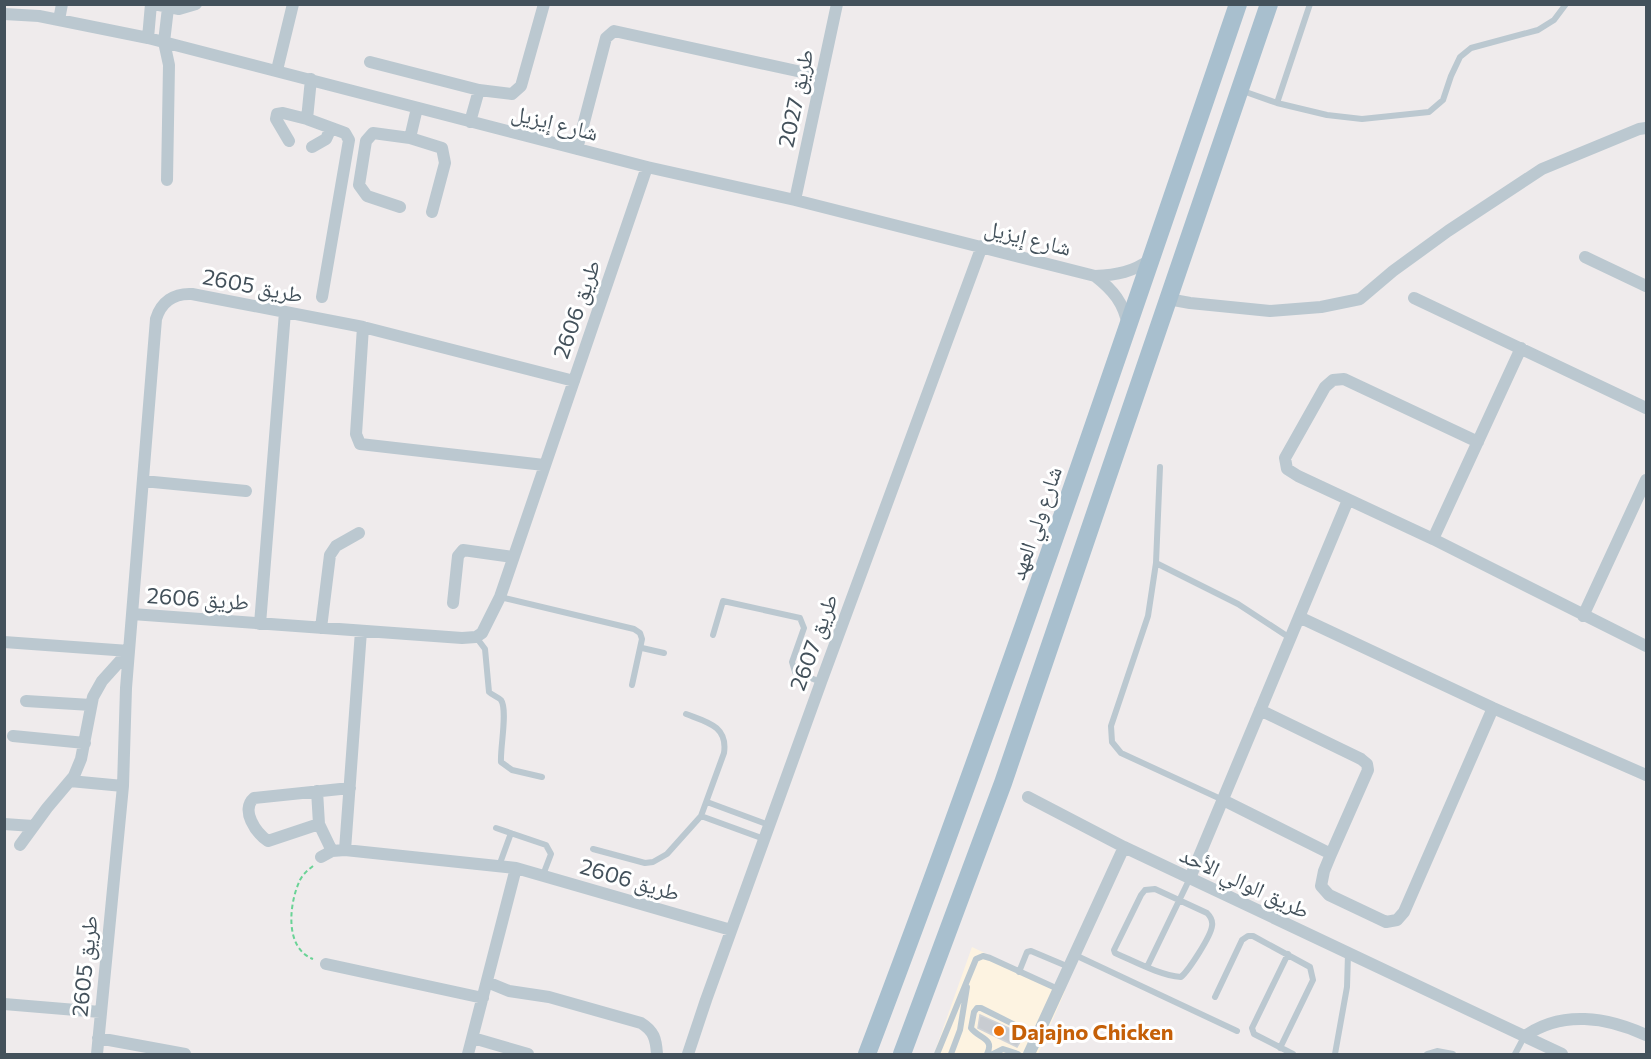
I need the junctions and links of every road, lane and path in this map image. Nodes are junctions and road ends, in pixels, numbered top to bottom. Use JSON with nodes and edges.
{"nodes":[{"id":1,"x":62,"y":4,"type":"edge"},
{"id":2,"x":152,"y":4,"type":"edge"},
{"id":3,"x":196,"y":4,"type":"edge"},
{"id":4,"x":292,"y":4,"type":"edge"},
{"id":5,"x":544,"y":4,"type":"edge"},
{"id":6,"x":837,"y":4,"type":"edge"},
{"id":7,"x":1238,"y":4,"type":"edge"},
{"id":8,"x":1269,"y":4,"type":"edge"},
{"id":9,"x":1310,"y":4,"type":"edge"},
{"id":10,"x":1566,"y":4,"type":"edge"},
{"id":11,"x":168,"y":8,"type":"junction"},
{"id":12,"x":4,"y":14,"type":"edge"},
{"id":13,"x":59,"y":20,"type":"junction"},
{"id":14,"x":148,"y":38,"type":"junction"},
{"id":15,"x":165,"y":42,"type":"junction"},
{"id":16,"x":370,"y":62,"type":"dead end"},
{"id":17,"x":277,"y":70,"type":"junction"},
{"id":18,"x":820,"y":76,"type":"junction"},
{"id":19,"x":311,"y":80,"type":"junction"},
{"id":20,"x":478,"y":90,"type":"junction"},
{"id":21,"x":1240,"y":90,"type":"junction"},
{"id":22,"x":1276,"y":103,"type":"junction"},
{"id":23,"x":417,"y":108,"type":"junction"},
{"id":24,"x":307,"y":119,"type":"junction"},
{"id":25,"x":470,"y":122,"type":"junction"},
{"id":26,"x":332,"y":128,"type":"junction"},
{"id":27,"x":1647,"y":128,"type":"edge"},
{"id":28,"x":410,"y":138,"type":"junction"},
{"id":29,"x":289,"y":141,"type":"dead end"},
{"id":30,"x":312,"y":147,"type":"dead end"},
{"id":31,"x":577,"y":148,"type":"junction"},
{"id":32,"x":647,"y":167,"type":"junction"},
{"id":33,"x":166,"y":180,"type":"dead end"},
{"id":34,"x":795,"y":201,"type":"junction"},
{"id":35,"x":400,"y":207,"type":"dead end"},
{"id":36,"x":432,"y":212,"type":"dead end"},
{"id":37,"x":982,"y":246,"type":"junction"},
{"id":38,"x":1585,"y":257,"type":"dead end"},
{"id":39,"x":1151,"y":259,"type":"junction"},
{"id":40,"x":1095,"y":276,"type":"junction"},
{"id":41,"x":1647,"y":286,"type":"edge"},
{"id":42,"x":1142,"y":290,"type":"junction"},
{"id":43,"x":322,"y":297,"type":"dead end"},
{"id":44,"x":1414,"y":298,"type":"dead end"},
{"id":45,"x":1168,"y":299,"type":"junction"},
{"id":46,"x":285,"y":312,"type":"junction"},
{"id":47,"x":1128,"y":326,"type":"junction"},
{"id":48,"x":363,"y":327,"type":"junction"},
{"id":49,"x":1521,"y":348,"type":"junction"},
{"id":50,"x":574,"y":381,"type":"junction"},
{"id":51,"x":1647,"y":408,"type":"edge"},
{"id":52,"x":1478,"y":442,"type":"junction"},
{"id":53,"x":544,"y":465,"type":"junction"},
{"id":54,"x":1160,"y":466,"type":"dead end"},
{"id":55,"x":1647,"y":480,"type":"edge"},
{"id":56,"x":143,"y":481,"type":"junction"},
{"id":57,"x":246,"y":491,"type":"dead end"},
{"id":58,"x":1347,"y":500,"type":"junction"},
{"id":59,"x":359,"y":533,"type":"dead end"},
{"id":60,"x":1433,"y":539,"type":"junction"},
{"id":61,"x":513,"y":557,"type":"junction"},
{"id":62,"x":1155,"y":563,"type":"junction"},
{"id":63,"x":500,"y":597,"type":"junction"},
{"id":64,"x":453,"y":603,"type":"dead end"},
{"id":65,"x":132,"y":614,"type":"junction"},
{"id":66,"x":1299,"y":616,"type":"junction"},
{"id":67,"x":1583,"y":616,"type":"junction"},
{"id":68,"x":260,"y":624,"type":"junction"},
{"id":69,"x":321,"y":628,"type":"junction"},
{"id":70,"x":361,"y":631,"type":"junction"},
{"id":71,"x":713,"y":635,"type":"dead end"},
{"id":72,"x":476,"y":637,"type":"junction"},
{"id":73,"x":1290,"y":638,"type":"junction"},
{"id":74,"x":4,"y":642,"type":"edge"},
{"id":75,"x":1647,"y":646,"type":"edge"},
{"id":76,"x":642,"y":648,"type":"junction"},
{"id":77,"x":129,"y":651,"type":"junction"},
{"id":78,"x":664,"y":653,"type":"dead end"},
{"id":79,"x":820,"y":681,"type":"junction"},
{"id":80,"x":632,"y":685,"type":"dead end"},
{"id":81,"x":26,"y":701,"type":"dead end"},
{"id":82,"x":92,"y":705,"type":"junction"},
{"id":83,"x":1493,"y":708,"type":"junction"},
{"id":84,"x":1260,"y":710,"type":"junction"},
{"id":85,"x":686,"y":714,"type":"dead end"},
{"id":86,"x":13,"y":736,"type":"dead end"},
{"id":87,"x":84,"y":743,"type":"junction"},
{"id":88,"x":1647,"y":775,"type":"edge"},
{"id":89,"x":542,"y":777,"type":"dead end"},
{"id":90,"x":70,"y":781,"type":"junction"},
{"id":91,"x":123,"y":786,"type":"junction"},
{"id":92,"x":350,"y":788,"type":"junction"},
{"id":93,"x":317,"y":791,"type":"junction"},
{"id":94,"x":1028,"y":797,"type":"dead end"},
{"id":95,"x":1222,"y":800,"type":"junction"},
{"id":96,"x":707,"y":802,"type":"junction"},
{"id":97,"x":701,"y":816,"type":"junction"},
{"id":98,"x":4,"y":824,"type":"edge"},
{"id":99,"x":319,"y":824,"type":"junction"},
{"id":100,"x":770,"y":825,"type":"junction"},
{"id":101,"x":33,"y":826,"type":"junction"},
{"id":102,"x":496,"y":828,"type":"dead end"},
{"id":103,"x":511,"y":833,"type":"junction"},
{"id":104,"x":764,"y":839,"type":"junction"},
{"id":105,"x":20,"y":845,"type":"dead end"},
{"id":106,"x":1124,"y":847,"type":"junction"},
{"id":107,"x":593,"y":849,"type":"dead end"},
{"id":108,"x":345,"y":850,"type":"junction"},
{"id":109,"x":332,"y":851,"type":"junction"},
{"id":110,"x":1331,"y":854,"type":"junction"},
{"id":111,"x":321,"y":857,"type":"joint"},
{"id":112,"x":499,"y":866,"type":"junction"},
{"id":113,"x":516,"y":868,"type":"junction"},
{"id":114,"x":543,"y":875,"type":"junction"},
{"id":115,"x":1190,"y":878,"type":"junction"},
{"id":116,"x":1181,"y":900,"type":"junction"},
{"id":117,"x":731,"y":930,"type":"junction"},
{"id":118,"x":906,"y":954,"type":"junction"},
{"id":119,"x":1288,"y":954,"type":"junction"},
{"id":120,"x":1348,"y":954,"type":"junction"},
{"id":121,"x":1071,"y":961,"type":"junction"},
{"id":122,"x":326,"y":964,"type":"joint"},
{"id":123,"x":1147,"y":967,"type":"junction"},
{"id":124,"x":1019,"y":972,"type":"junction"},
{"id":125,"x":968,"y":977,"type":"junction"},
{"id":126,"x":487,"y":982,"type":"junction"},
{"id":127,"x":1058,"y":989,"type":"junction"},
{"id":128,"x":1215,"y":997,"type":"dead end"},
{"id":129,"x":483,"y":998,"type":"junction"},
{"id":130,"x":4,"y":1004,"type":"edge"},
{"id":131,"x":100,"y":1012,"type":"junction"},
{"id":132,"x":1237,"y":1031,"type":"dead end"},
{"id":133,"x":1647,"y":1035,"type":"edge"},
{"id":134,"x":1037,"y":1036,"type":"junction"},
{"id":135,"x":1525,"y":1036,"type":"junction"},
{"id":136,"x":98,"y":1038,"type":"junction"},
{"id":137,"x":473,"y":1038,"type":"junction"},
{"id":138,"x":1280,"y":1048,"type":"junction"},
{"id":139,"x":97,"y":1054,"type":"edge"},
{"id":140,"x":185,"y":1054,"type":"edge"},
{"id":141,"x":468,"y":1054,"type":"edge"},
{"id":142,"x":528,"y":1054,"type":"edge"},
{"id":143,"x":657,"y":1054,"type":"edge"},
{"id":144,"x":688,"y":1054,"type":"edge"},
{"id":145,"x":867,"y":1054,"type":"edge"},
{"id":146,"x":878,"y":1054,"type":"edge"},
{"id":147,"x":902,"y":1054,"type":"edge"},
{"id":148,"x":937,"y":1054,"type":"edge"},
{"id":149,"x":952,"y":1054,"type":"edge"},
{"id":150,"x":987,"y":1054,"type":"edge"},
{"id":151,"x":993,"y":1054,"type":"edge"},
{"id":152,"x":1018,"y":1054,"type":"edge"},
{"id":153,"x":1029,"y":1054,"type":"edge"},
{"id":154,"x":1293,"y":1054,"type":"edge"},
{"id":155,"x":1335,"y":1054,"type":"edge"},
{"id":156,"x":1426,"y":1054,"type":"edge"},
{"id":157,"x":1453,"y":1054,"type":"edge"},
{"id":158,"x":1515,"y":1054,"type":"edge"},
{"id":159,"x":1562,"y":1054,"type":"edge"}],
"edges":[{"from":1,"to":13,"type":"street"},
{"from":2,"to":11,"type":"street"},
{"from":2,"to":14,"type":"street"},
{"from":3,"to":11,"type":"street"},
{"from":4,"to":17,"type":"street"},
{"from":5,"to":20,"type":"street"},
{"from":6,"to":18,"type":"street","name":"طريق 2027"},
{"from":7,"to":39,"type":"main road","name":"شارع ولي العهد"},
{"from":8,"to":21,"type":"main road"},
{"from":9,"to":22,"type":"lane"},
{"from":10,"to":22,"type":"lane"},
{"from":11,"to":15,"type":"street"},
{"from":12,"to":13,"type":"street","name":"شارع إيزيل"},
{"from":13,"to":14,"type":"street","name":"شارع إيزيل"},
{"from":14,"to":15,"type":"street","name":"شارع إيزيل"},
{"from":15,"to":17,"type":"street","name":"شارع إيزيل"},
{"from":15,"to":33,"type":"street"},
{"from":16,"to":20,"type":"street"},
{"from":17,"to":19,"type":"street","name":"شارع إيزيل"},
{"from":18,"to":31,"type":"street"},
{"from":18,"to":34,"type":"street","name":"طريق 2027"},
{"from":19,"to":23,"type":"street","name":"شارع إيزيل"},
{"from":19,"to":24,"type":"street"},
{"from":20,"to":25,"type":"street"},
{"from":21,"to":22,"type":"lane"},
{"from":21,"to":45,"type":"main road"},
{"from":23,"to":25,"type":"street","name":"شارع إيزيل"},
{"from":23,"to":28,"type":"street"},
{"from":24,"to":26,"type":"street"},
{"from":24,"to":29,"type":"street"},
{"from":25,"to":31,"type":"street","name":"شارع إيزيل"},
{"from":26,"to":30,"type":"street"},
{"from":26,"to":43,"type":"street"},
{"from":27,"to":45,"type":"street"},
{"from":28,"to":35,"type":"street"},
{"from":28,"to":36,"type":"street"},
{"from":31,"to":32,"type":"street","name":"شارع إيزيل"},
{"from":32,"to":34,"type":"street","name":"شارع إيزيل"},
{"from":32,"to":50,"type":"street","name":"طريق 2606"},
{"from":34,"to":37,"type":"street","name":"شارع إيزيل"},
{"from":37,"to":40,"type":"street","name":"شارع إيزيل"},
{"from":37,"to":79,"type":"street","name":"طريق 2607"},
{"from":38,"to":41,"type":"street"},
{"from":39,"to":40,"type":"street","name":"شارع إيزيل"},
{"from":39,"to":42,"type":"main road","name":"شارع ولي العهد"},
{"from":40,"to":47,"type":"street","name":"شارع إيزيل"},
{"from":42,"to":45,"type":"main road"},
{"from":42,"to":47,"type":"main road","name":"شارع ولي العهد"},
{"from":44,"to":49,"type":"street"},
{"from":45,"to":147,"type":"main road"},
{"from":46,"to":48,"type":"street","name":"طريق 2605"},
{"from":46,"to":56,"type":"street","name":"طريق 2605"},
{"from":46,"to":68,"type":"street","name":"طريق 2606"},
{"from":47,"to":118,"type":"main road","name":"شارع ولي العهد"},
{"from":48,"to":50,"type":"street","name":"طريق 2605"},
{"from":48,"to":53,"type":"street"},
{"from":49,"to":51,"type":"street"},
{"from":49,"to":52,"type":"street"},
{"from":50,"to":53,"type":"street","name":"طريق 2606"},
{"from":52,"to":58,"type":"street"},
{"from":52,"to":60,"type":"street"},
{"from":53,"to":61,"type":"street","name":"طريق 2606"},
{"from":54,"to":62,"type":"lane"},
{"from":55,"to":67,"type":"street"},
{"from":56,"to":57,"type":"street"},
{"from":56,"to":65,"type":"street","name":"طريق 2605"},
{"from":58,"to":60,"type":"street"},
{"from":58,"to":66,"type":"street"},
{"from":59,"to":69,"type":"street"},
{"from":60,"to":67,"type":"street"},
{"from":61,"to":63,"type":"street","name":"طريق 2606"},
{"from":61,"to":64,"type":"street"},
{"from":62,"to":73,"type":"lane"},
{"from":62,"to":95,"type":"lane"},
{"from":63,"to":72,"type":"street","name":"طريق 2606"},
{"from":63,"to":76,"type":"lane"},
{"from":65,"to":68,"type":"street","name":"طريق 2606"},
{"from":65,"to":77,"type":"street","name":"طريق 2605"},
{"from":66,"to":73,"type":"street"},
{"from":66,"to":83,"type":"street"},
{"from":67,"to":75,"type":"street"},
{"from":68,"to":69,"type":"street","name":"طريق 2606"},
{"from":69,"to":70,"type":"street","name":"طريق 2606"},
{"from":70,"to":72,"type":"street","name":"طريق 2606"},
{"from":70,"to":92,"type":"street"},
{"from":71,"to":79,"type":"lane"},
{"from":72,"to":89,"type":"lane"},
{"from":73,"to":84,"type":"street"},
{"from":74,"to":77,"type":"street"},
{"from":76,"to":78,"type":"lane"},
{"from":76,"to":80,"type":"lane"},
{"from":77,"to":82,"type":"street"},
{"from":77,"to":91,"type":"street","name":"طريق 2605"},
{"from":79,"to":100,"type":"street","name":"طريق 2607"},
{"from":81,"to":82,"type":"street"},
{"from":82,"to":87,"type":"street"},
{"from":83,"to":88,"type":"street"},
{"from":83,"to":110,"type":"street"},
{"from":84,"to":95,"type":"street"},
{"from":84,"to":110,"type":"street"},
{"from":85,"to":96,"type":"lane"},
{"from":86,"to":87,"type":"street"},
{"from":87,"to":90,"type":"street"},
{"from":90,"to":91,"type":"street"},
{"from":90,"to":101,"type":"street"},
{"from":91,"to":131,"type":"street","name":"طريق 2605"},
{"from":92,"to":93,"type":"street"},
{"from":92,"to":108,"type":"street"},
{"from":93,"to":99,"type":"street"},
{"from":93,"to":99,"type":"street"},
{"from":94,"to":106,"type":"street","name":"طريق الوالي الأحد"},
{"from":95,"to":110,"type":"street"},
{"from":95,"to":115,"type":"street"},
{"from":96,"to":97,"type":"lane"},
{"from":96,"to":100,"type":"lane"},
{"from":97,"to":104,"type":"lane"},
{"from":97,"to":107,"type":"lane"},
{"from":98,"to":101,"type":"street"},
{"from":99,"to":109,"type":"street"},
{"from":100,"to":104,"type":"street","name":"طريق 2607"},
{"from":101,"to":105,"type":"street"},
{"from":102,"to":103,"type":"lane"},
{"from":103,"to":112,"type":"lane"},
{"from":103,"to":114,"type":"lane"},
{"from":104,"to":117,"type":"street","name":"طريق 2607"},
{"from":106,"to":115,"type":"street","name":"طريق الوالي الأحد"},
{"from":106,"to":121,"type":"street"},
{"from":108,"to":109,"type":"street","name":"طريق 2606"},
{"from":108,"to":112,"type":"street","name":"طريق 2606"},
{"from":109,"to":111,"type":"street","name":"طريق 2606"},
{"from":111,"to":122,"type":"path"},
{"from":112,"to":113,"type":"street","name":"طريق 2606"},
{"from":113,"to":114,"type":"street","name":"طريق 2606"},
{"from":113,"to":126,"type":"street"},
{"from":114,"to":117,"type":"street","name":"طريق 2606"},
{"from":115,"to":116,"type":"lane"},
{"from":115,"to":120,"type":"street","name":"طريق الوالي الأحد"},
{"from":116,"to":123,"type":"lane"},
{"from":116,"to":123,"type":"lane"},
{"from":116,"to":123,"type":"lane"},
{"from":117,"to":144,"type":"street","name":"طريق 2607"},
{"from":118,"to":145,"type":"main road","name":"شارع ولي العهد"},
{"from":118,"to":146,"type":"main road"},
{"from":119,"to":128,"type":"lane"},
{"from":119,"to":138,"type":"lane"},
{"from":119,"to":138,"type":"lane"},
{"from":120,"to":135,"type":"street","name":"طريق الوالي الأحد"},
{"from":120,"to":155,"type":"lane"},
{"from":121,"to":124,"type":"lane"},
{"from":121,"to":127,"type":"street"},
{"from":121,"to":132,"type":"lane"},
{"from":122,"to":129,"type":"street"},
{"from":124,"to":125,"type":"lane"},
{"from":124,"to":127,"type":"lane"},
{"from":125,"to":148,"type":"lane"},
{"from":125,"to":149,"type":"lane"},
{"from":126,"to":129,"type":"street"},
{"from":126,"to":143,"type":"street"},
{"from":127,"to":134,"type":"street"},
{"from":129,"to":137,"type":"street"},
{"from":130,"to":131,"type":"street"},
{"from":131,"to":136,"type":"street","name":"طريق 2605"},
{"from":133,"to":135,"type":"street"},
{"from":134,"to":150,"type":"lane"},
{"from":134,"to":153,"type":"street"},
{"from":135,"to":158,"type":"lane"},
{"from":135,"to":159,"type":"street","name":"طريق الوالي الأحد"},
{"from":136,"to":139,"type":"street","name":"طريق 2605"},
{"from":136,"to":140,"type":"street","name":"طريق 2605"},
{"from":137,"to":141,"type":"street"},
{"from":137,"to":142,"type":"street"},
{"from":138,"to":154,"type":"lane"},
{"from":151,"to":152,"type":"lane"},
{"from":156,"to":157,"type":"lane"}]}
